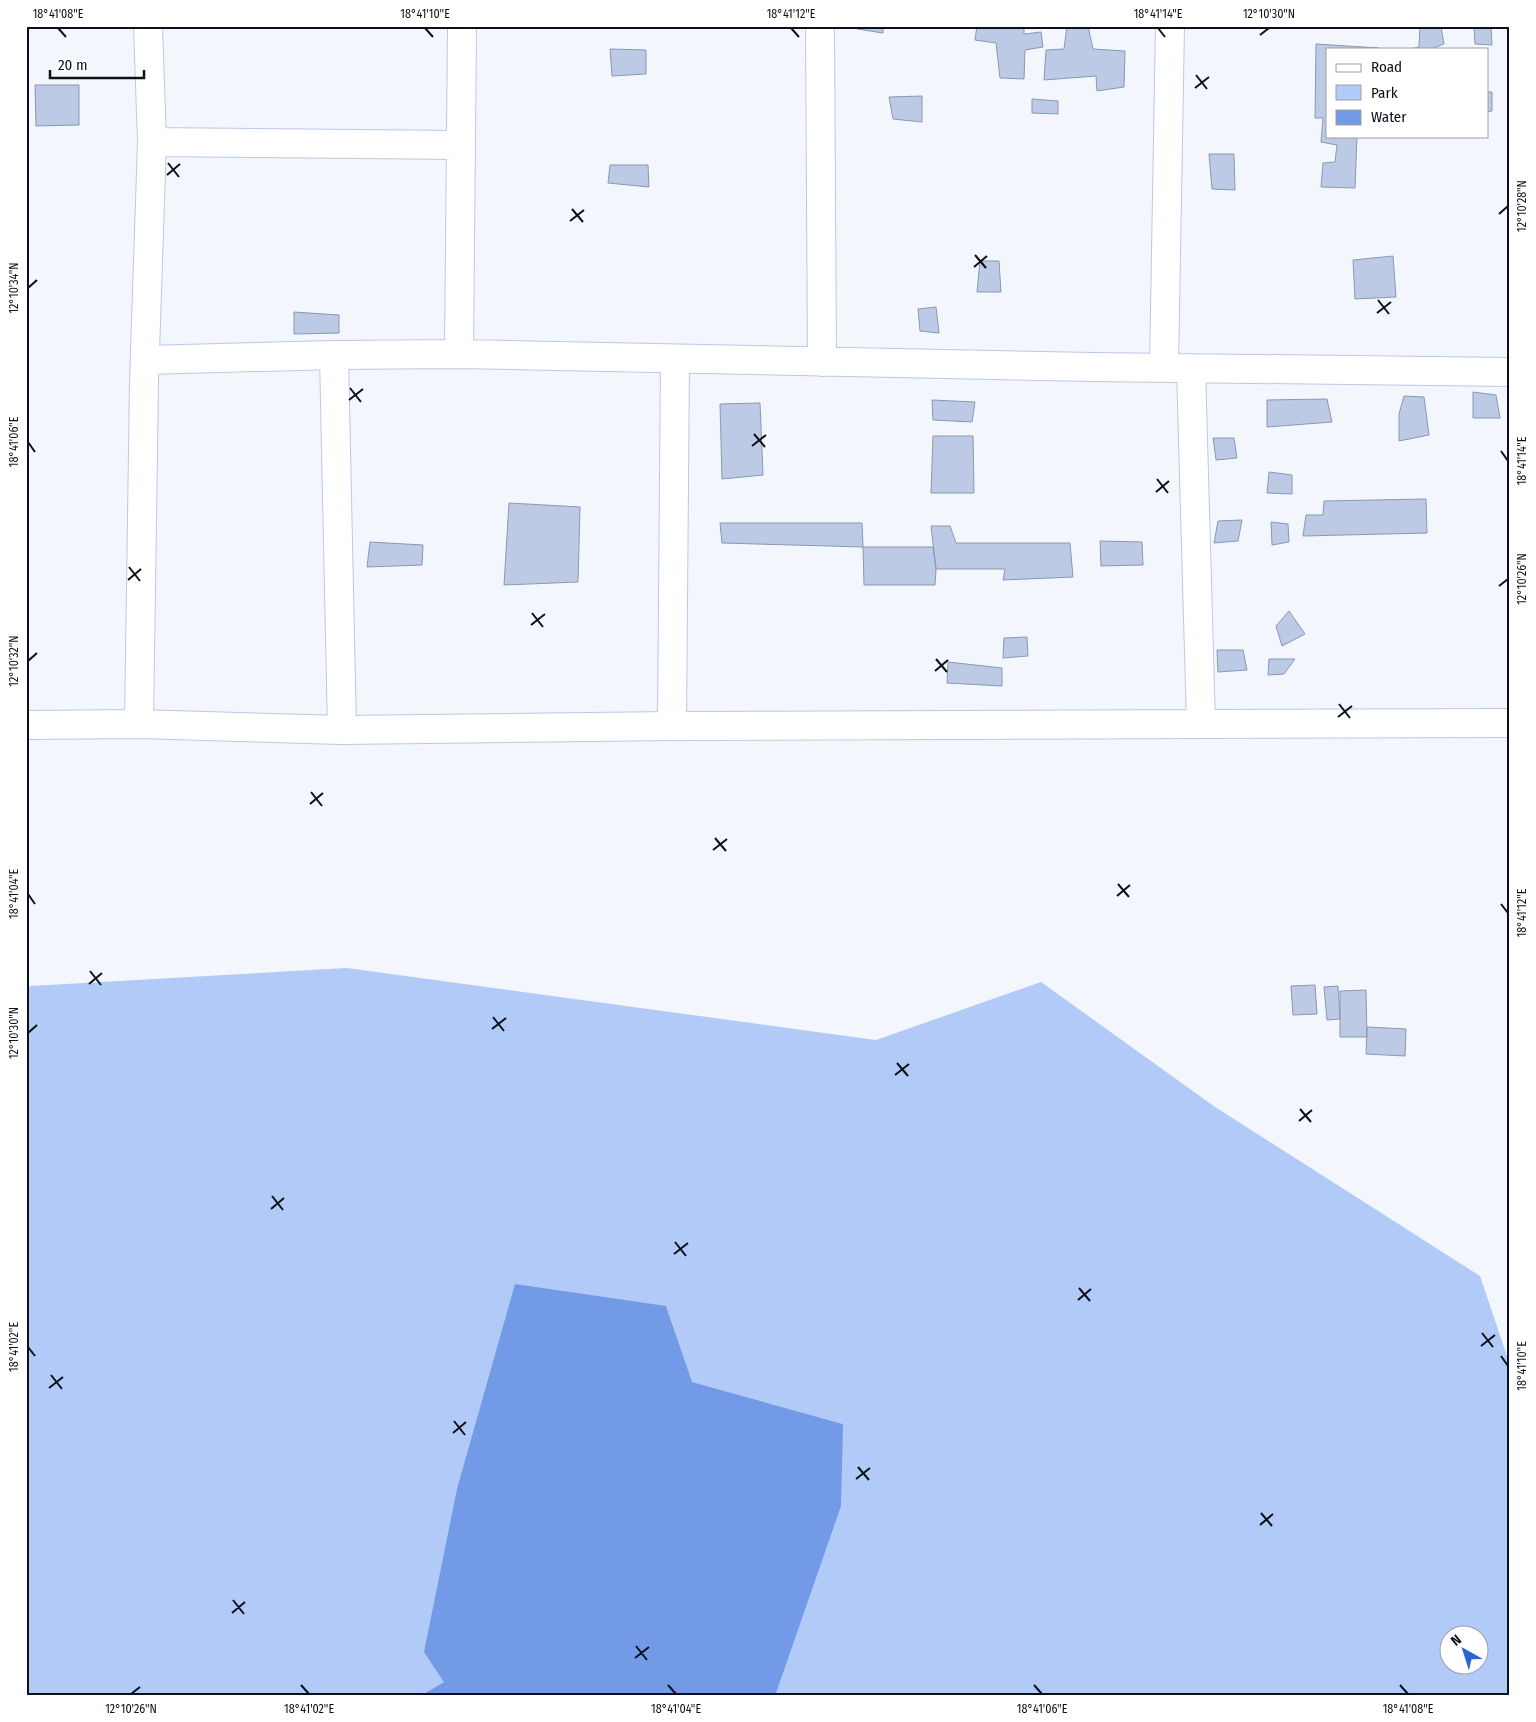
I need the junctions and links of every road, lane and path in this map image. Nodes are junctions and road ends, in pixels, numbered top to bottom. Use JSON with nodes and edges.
{"nodes":[{"id":1,"x":148,"y":26,"type":"edge"},
{"id":2,"x":462,"y":26,"type":"edge"},
{"id":3,"x":820,"y":26,"type":"edge"},
{"id":4,"x":1170,"y":26,"type":"edge"},
{"id":5,"x":152,"y":142,"type":"junction"},
{"id":6,"x":461,"y":145,"type":"junction"},
{"id":7,"x":459,"y":354,"type":"junction"},
{"id":8,"x":334,"y":355,"type":"junction"},
{"id":9,"x":675,"y":359,"type":"junction"},
{"id":10,"x":146,"y":360,"type":"junction"},
{"id":11,"x":822,"y":362,"type":"junction"},
{"id":12,"x":1164,"y":367,"type":"junction"},
{"id":13,"x":1191,"y":368,"type":"junction"},
{"id":14,"x":1510,"y":372,"type":"edge"},
{"id":15,"x":1510,"y":723,"type":"edge"},
{"id":16,"x":139,"y":724,"type":"junction"},
{"id":17,"x":1201,"y":724,"type":"junction"},
{"id":18,"x":26,"y":726,"type":"edge"},
{"id":19,"x":672,"y":726,"type":"junction"},
{"id":20,"x":342,"y":730,"type":"junction"}],
"edges":[{"from":1,"to":5,"type":"street"},
{"from":2,"to":6,"type":"street"},
{"from":3,"to":11,"type":"street"},
{"from":4,"to":12,"type":"street"},
{"from":5,"to":6,"type":"street"},
{"from":5,"to":10,"type":"street"},
{"from":6,"to":7,"type":"street"},
{"from":7,"to":8,"type":"street"},
{"from":7,"to":9,"type":"street"},
{"from":8,"to":10,"type":"street"},
{"from":8,"to":20,"type":"street"},
{"from":9,"to":11,"type":"street"},
{"from":9,"to":19,"type":"street"},
{"from":10,"to":16,"type":"street"},
{"from":11,"to":12,"type":"street"},
{"from":12,"to":13,"type":"street"},
{"from":13,"to":14,"type":"street"},
{"from":13,"to":17,"type":"street"},
{"from":15,"to":17,"type":"street"},
{"from":16,"to":18,"type":"street"},
{"from":16,"to":20,"type":"street"},
{"from":17,"to":19,"type":"street"},
{"from":19,"to":20,"type":"street"}]}
